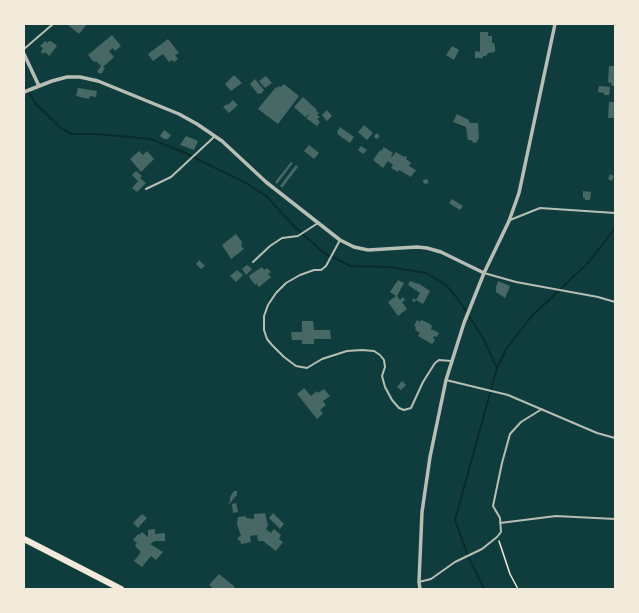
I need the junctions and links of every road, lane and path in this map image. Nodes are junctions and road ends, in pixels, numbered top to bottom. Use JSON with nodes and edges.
{"nodes":[{"id":1,"x":53,"y":24,"type":"edge"},
{"id":2,"x":555,"y":24,"type":"edge"},
{"id":3,"x":24,"y":49,"type":"edge"},
{"id":4,"x":24,"y":54,"type":"edge"},
{"id":5,"x":37,"y":86,"type":"junction"},
{"id":6,"x":24,"y":92,"type":"edge"},
{"id":7,"x":215,"y":136,"type":"junction"},
{"id":8,"x":146,"y":189,"type":"dead end"},
{"id":9,"x":615,"y":213,"type":"edge"},
{"id":10,"x":509,"y":221,"type":"junction"},
{"id":11,"x":318,"y":223,"type":"junction"},
{"id":12,"x":340,"y":240,"type":"junction"},
{"id":13,"x":253,"y":262,"type":"dead end"},
{"id":14,"x":484,"y":272,"type":"junction"},
{"id":15,"x":615,"y":302,"type":"edge"},
{"id":16,"x":451,"y":361,"type":"junction"},
{"id":17,"x":446,"y":380,"type":"junction"},
{"id":18,"x":542,"y":409,"type":"junction"},
{"id":19,"x":615,"y":438,"type":"edge"},
{"id":20,"x":615,"y":519,"type":"edge"},
{"id":21,"x":500,"y":523,"type":"junction"},
{"id":22,"x":497,"y":537,"type":"junction"},
{"id":23,"x":24,"y":539,"type":"edge"},
{"id":24,"x":419,"y":582,"type":"junction"},
{"id":25,"x":120,"y":589,"type":"edge"},
{"id":26,"x":420,"y":589,"type":"edge"},
{"id":27,"x":518,"y":589,"type":"edge"}],
"edges":[{"from":1,"to":3,"type":"lane"},
{"from":2,"to":10,"type":"street"},
{"from":4,"to":5,"type":"street"},
{"from":5,"to":6,"type":"street"},
{"from":5,"to":7,"type":"street"},
{"from":7,"to":8,"type":"lane"},
{"from":7,"to":11,"type":"street"},
{"from":9,"to":10,"type":"lane"},
{"from":10,"to":14,"type":"street"},
{"from":11,"to":12,"type":"street"},
{"from":11,"to":13,"type":"lane"},
{"from":12,"to":14,"type":"street"},
{"from":12,"to":16,"type":"lane"},
{"from":14,"to":15,"type":"lane"},
{"from":14,"to":16,"type":"street"},
{"from":16,"to":17,"type":"street"},
{"from":17,"to":18,"type":"lane"},
{"from":17,"to":24,"type":"street"},
{"from":18,"to":19,"type":"lane"},
{"from":18,"to":21,"type":"lane"},
{"from":20,"to":21,"type":"lane"},
{"from":21,"to":22,"type":"lane"},
{"from":22,"to":24,"type":"lane"},
{"from":22,"to":27,"type":"path"},
{"from":23,"to":25,"type":"main road"},
{"from":24,"to":26,"type":"street"}]}
